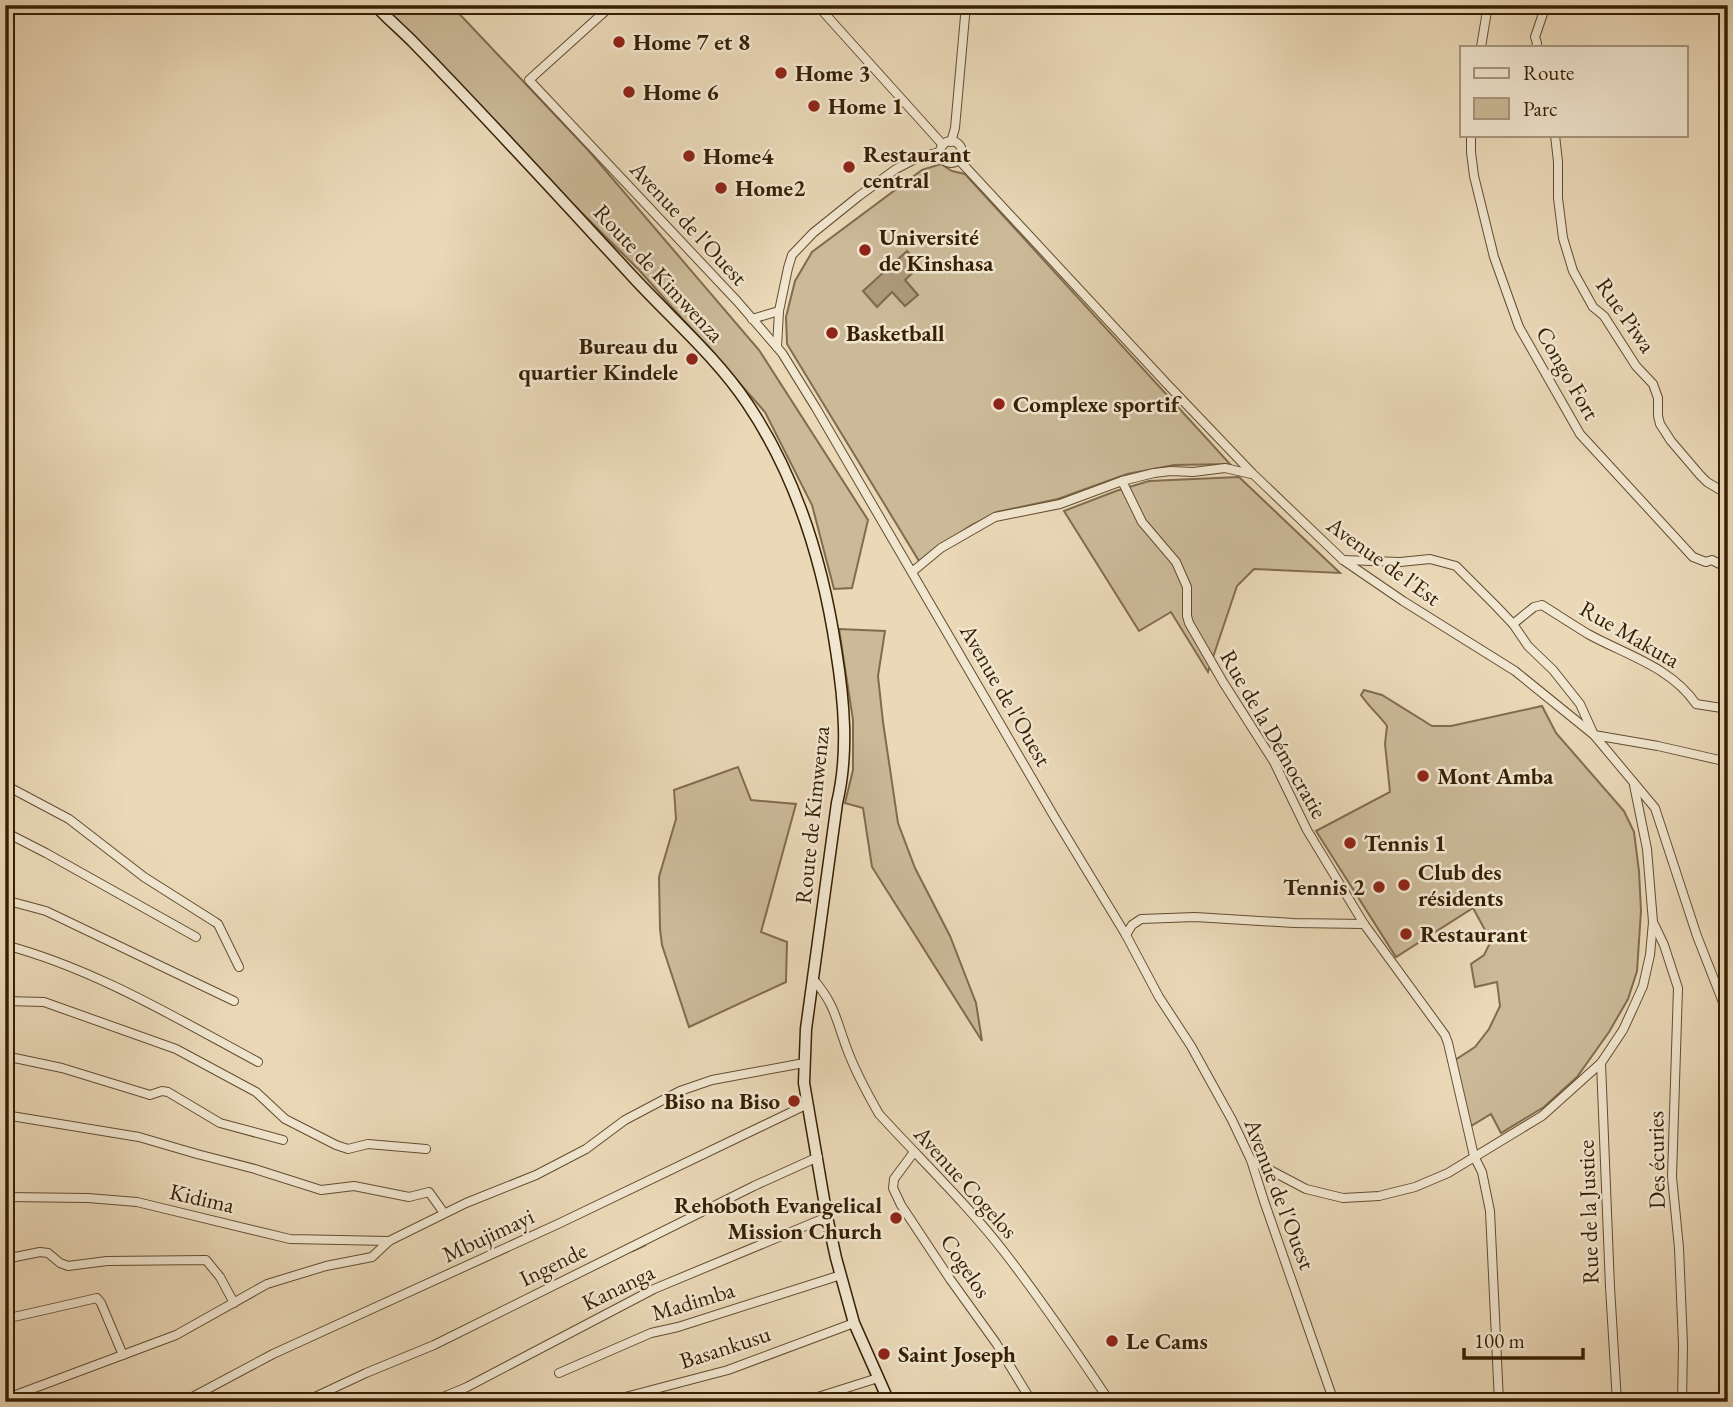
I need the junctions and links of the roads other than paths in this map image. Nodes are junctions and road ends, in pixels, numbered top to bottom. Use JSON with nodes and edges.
{"nodes":[{"id":1,"x":375,"y":5,"type":"edge"},
{"id":2,"x":612,"y":5,"type":"edge"},
{"id":3,"x":817,"y":5,"type":"edge"},
{"id":4,"x":966,"y":5,"type":"edge"},
{"id":5,"x":1488,"y":5,"type":"edge"},
{"id":6,"x":1546,"y":5,"type":"edge"},
{"id":7,"x":1481,"y":46,"type":"edge"},
{"id":8,"x":1536,"y":46,"type":"edge"},
{"id":9,"x":1471,"y":136,"type":"edge"},
{"id":10,"x":1555,"y":136,"type":"edge"},
{"id":11,"x":945,"y":146,"type":"junction"},
{"id":12,"x":959,"y":160,"type":"junction"},
{"id":13,"x":779,"y":311,"type":"junction"},
{"id":14,"x":752,"y":319,"type":"junction"},
{"id":15,"x":776,"y":347,"type":"junction"},
{"id":16,"x":1254,"y":474,"type":"junction"},
{"id":17,"x":1122,"y":481,"type":"junction"},
{"id":18,"x":1722,"y":491,"type":"dead end"},
{"id":19,"x":1343,"y":560,"type":"junction"},
{"id":20,"x":1728,"y":566,"type":"edge"},
{"id":21,"x":912,"y":572,"type":"junction"},
{"id":22,"x":1513,"y":624,"type":"junction"},
{"id":23,"x":1728,"y":709,"type":"edge"},
{"id":24,"x":1594,"y":734,"type":"junction"},
{"id":25,"x":1728,"y":762,"type":"edge"},
{"id":26,"x":1634,"y":782,"type":"junction"},
{"id":27,"x":5,"y":785,"type":"edge"},
{"id":28,"x":5,"y":832,"type":"edge"},
{"id":29,"x":5,"y":900,"type":"edge"},
{"id":30,"x":1653,"y":922,"type":"junction"},
{"id":31,"x":1364,"y":924,"type":"junction"},
{"id":32,"x":1126,"y":935,"type":"junction"},
{"id":33,"x":196,"y":937,"type":"dead end"},
{"id":34,"x":5,"y":946,"type":"edge"},
{"id":35,"x":239,"y":967,"type":"dead end"},
{"id":36,"x":813,"y":979,"type":"junction"},
{"id":37,"x":5,"y":1001,"type":"edge"},
{"id":38,"x":234,"y":1001,"type":"dead end"},
{"id":39,"x":1728,"y":1015,"type":"edge"},
{"id":40,"x":5,"y":1056,"type":"edge"},
{"id":41,"x":258,"y":1062,"type":"dead end"},
{"id":42,"x":804,"y":1063,"type":"junction"},
{"id":43,"x":1601,"y":1063,"type":"junction"},
{"id":44,"x":808,"y":1104,"type":"junction"},
{"id":45,"x":5,"y":1115,"type":"edge"},
{"id":46,"x":283,"y":1140,"type":"dead end"},
{"id":47,"x":426,"y":1149,"type":"dead end"},
{"id":48,"x":914,"y":1152,"type":"junction"},
{"id":49,"x":1474,"y":1156,"type":"junction"},
{"id":50,"x":818,"y":1157,"type":"junction"},
{"id":51,"x":1251,"y":1160,"type":"junction"},
{"id":52,"x":5,"y":1197,"type":"edge"},
{"id":53,"x":444,"y":1213,"type":"junction"},
{"id":54,"x":827,"y":1217,"type":"junction"},
{"id":55,"x":388,"y":1241,"type":"junction"},
{"id":56,"x":5,"y":1259,"type":"edge"},
{"id":57,"x":841,"y":1275,"type":"junction"},
{"id":58,"x":234,"y":1303,"type":"junction"},
{"id":59,"x":5,"y":1319,"type":"edge"},
{"id":60,"x":855,"y":1323,"type":"junction"},
{"id":61,"x":122,"y":1355,"type":"junction"},
{"id":62,"x":559,"y":1373,"type":"dead end"},
{"id":63,"x":878,"y":1378,"type":"junction"},
{"id":64,"x":5,"y":1399,"type":"edge"},
{"id":65,"x":183,"y":1402,"type":"edge"},
{"id":66,"x":304,"y":1402,"type":"edge"},
{"id":67,"x":431,"y":1402,"type":"edge"},
{"id":68,"x":606,"y":1402,"type":"edge"},
{"id":69,"x":802,"y":1402,"type":"edge"},
{"id":70,"x":889,"y":1402,"type":"edge"},
{"id":71,"x":1032,"y":1402,"type":"edge"},
{"id":72,"x":1110,"y":1402,"type":"edge"},
{"id":73,"x":1334,"y":1402,"type":"edge"},
{"id":74,"x":1499,"y":1402,"type":"edge"},
{"id":75,"x":1618,"y":1402,"type":"edge"},
{"id":76,"x":1682,"y":1402,"type":"edge"}],
"edges":[{"from":1,"to":36,"type":"street","name":"Route de Kimwenza"},
{"from":2,"to":14,"type":"street","name":"Avenue de l'Ouest"},
{"from":3,"to":11,"type":"street"},
{"from":4,"to":11,"type":"street"},
{"from":5,"to":7,"type":"street"},
{"from":6,"to":8,"type":"street"},
{"from":9,"to":20,"type":"street","name":"Congo Fort"},
{"from":10,"to":18,"type":"street","name":"Rue Piwa"},
{"from":11,"to":12,"type":"street","name":"Avenue de l'Est"},
{"from":11,"to":12,"type":"street","name":"Avenue de l'Est"},
{"from":11,"to":13,"type":"street"},
{"from":12,"to":16,"type":"street","name":"Avenue de l'Est"},
{"from":13,"to":14,"type":"street"},
{"from":13,"to":15,"type":"street"},
{"from":14,"to":15,"type":"street","name":"Avenue de l'Ouest"},
{"from":15,"to":21,"type":"street","name":"Avenue de l'Ouest"},
{"from":16,"to":17,"type":"street"},
{"from":16,"to":19,"type":"street","name":"Avenue de l'Est"},
{"from":17,"to":21,"type":"street"},
{"from":17,"to":31,"type":"street","name":"Rue de la Démocratie"},
{"from":19,"to":22,"type":"street"},
{"from":19,"to":24,"type":"street","name":"Avenue de l'Est"},
{"from":21,"to":32,"type":"street","name":"Avenue de l'Ouest"},
{"from":22,"to":23,"type":"street","name":"Rue Makuta"},
{"from":22,"to":24,"type":"street"},
{"from":24,"to":25,"type":"street"},
{"from":24,"to":26,"type":"street","name":"Avenue de l'Est"},
{"from":26,"to":30,"type":"street"},
{"from":26,"to":39,"type":"street","name":"Avenue de l'Est"},
{"from":27,"to":35,"type":"street"},
{"from":28,"to":33,"type":"street"},
{"from":29,"to":38,"type":"street"},
{"from":30,"to":43,"type":"street"},
{"from":30,"to":76,"type":"street","name":"Des écuries"},
{"from":31,"to":32,"type":"street"},
{"from":31,"to":49,"type":"street","name":"Rue de la Démocratie"},
{"from":32,"to":51,"type":"street","name":"Avenue de l'Ouest"},
{"from":34,"to":41,"type":"street"},
{"from":36,"to":42,"type":"street","name":"Route de Kimwenza"},
{"from":36,"to":48,"type":"street","name":"Avenue Cogelos"},
{"from":37,"to":47,"type":"street"},
{"from":40,"to":46,"type":"street"},
{"from":42,"to":44,"type":"street","name":"Route de Kimwenza"},
{"from":42,"to":53,"type":"street"},
{"from":43,"to":49,"type":"street"},
{"from":43,"to":75,"type":"street","name":"Rue de la Justice"},
{"from":44,"to":50,"type":"street","name":"Route de Kimwenza"},
{"from":44,"to":65,"type":"street","name":"Mbujimayi"},
{"from":45,"to":53,"type":"street"},
{"from":48,"to":71,"type":"street","name":"Cogelos"},
{"from":48,"to":72,"type":"street","name":"Avenue Cogelos"},
{"from":49,"to":51,"type":"street"},
{"from":49,"to":74,"type":"street","name":"Rue de la Démocratie"},
{"from":50,"to":54,"type":"street","name":"Route de Kimwenza"},
{"from":50,"to":66,"type":"street","name":"Ingende"},
{"from":51,"to":73,"type":"street","name":"Avenue de l'Ouest"},
{"from":52,"to":55,"type":"street","name":"Kidima"},
{"from":53,"to":55,"type":"street"},
{"from":54,"to":57,"type":"street","name":"Route de Kimwenza"},
{"from":54,"to":67,"type":"street","name":"Kananga"},
{"from":55,"to":58,"type":"street"},
{"from":56,"to":58,"type":"street"},
{"from":57,"to":60,"type":"street","name":"Route de Kimwenza"},
{"from":57,"to":62,"type":"street","name":"Madimba"},
{"from":58,"to":61,"type":"street"},
{"from":59,"to":61,"type":"street"},
{"from":60,"to":63,"type":"street","name":"Route de Kimwenza"},
{"from":60,"to":68,"type":"street","name":"Basankusu"},
{"from":61,"to":64,"type":"street"},
{"from":63,"to":69,"type":"street"},
{"from":63,"to":70,"type":"street","name":"Route de Kimwenza"}]}
